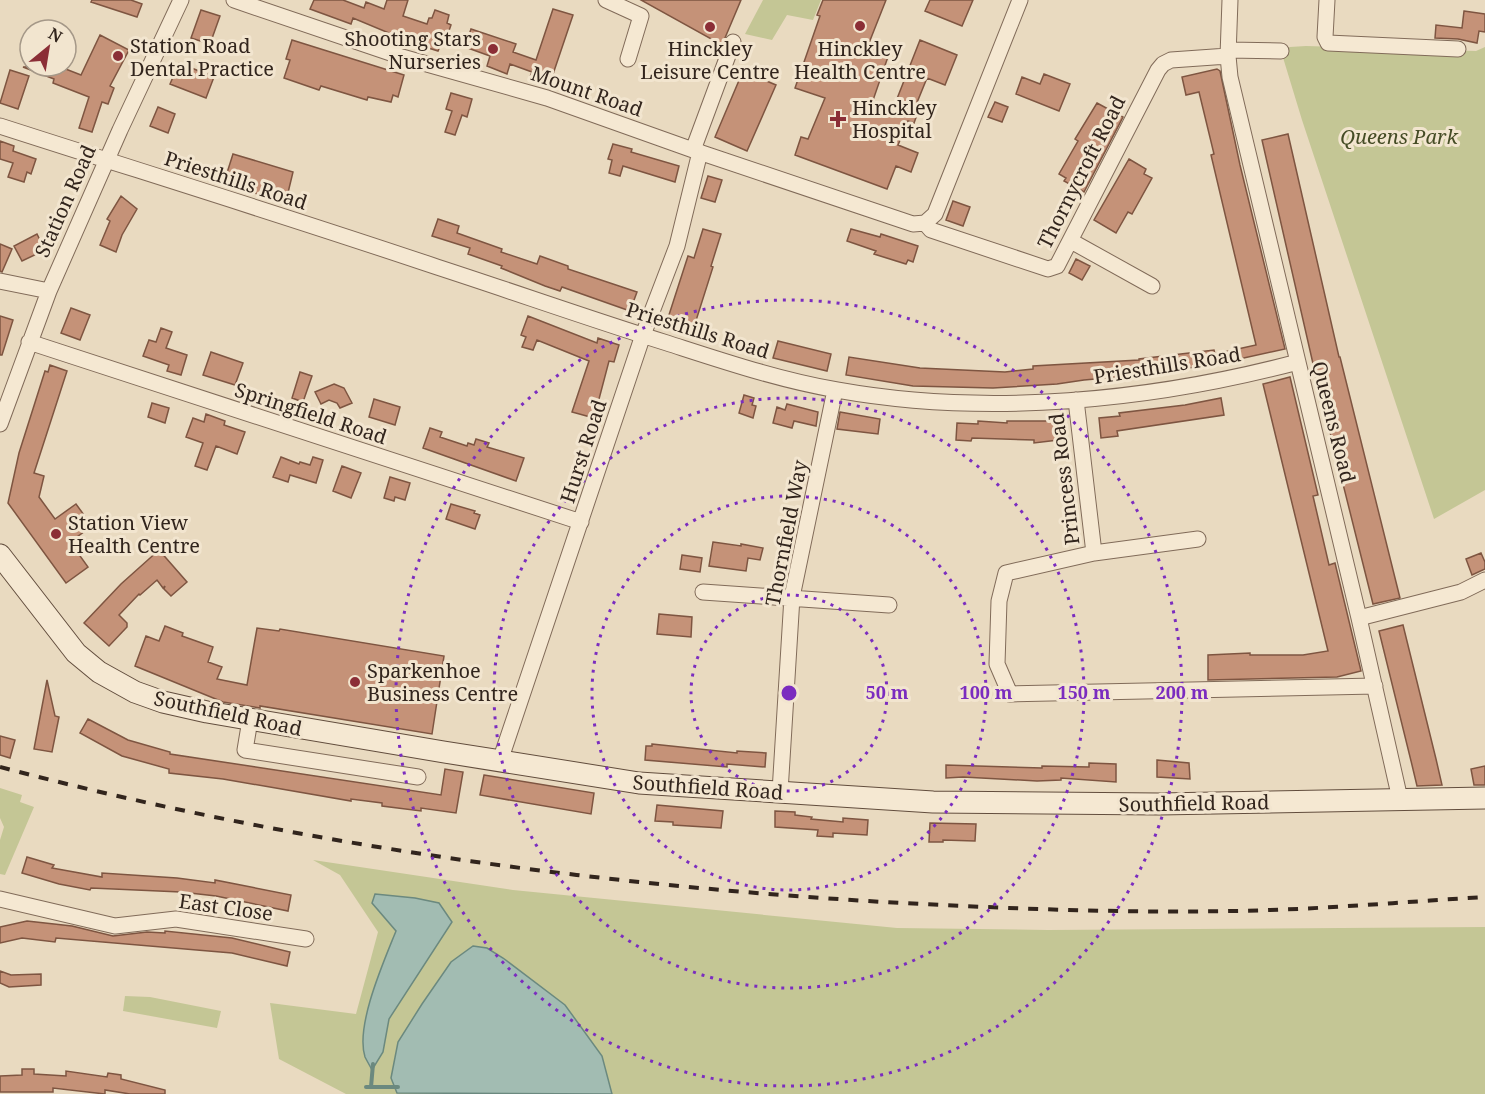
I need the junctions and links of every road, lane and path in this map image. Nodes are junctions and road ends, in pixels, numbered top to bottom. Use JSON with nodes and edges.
{"nodes":[{"id":1,"x":181,"y":0,"type":"edge"},
{"id":2,"x":234,"y":0,"type":"edge"},
{"id":3,"x":606,"y":0,"type":"edge"},
{"id":4,"x":1020,"y":0,"type":"edge"},
{"id":5,"x":1230,"y":0,"type":"edge"},
{"id":6,"x":1327,"y":0,"type":"edge"},
{"id":7,"x":733,"y":42,"type":"dead end"},
{"id":8,"x":1458,"y":49,"type":"dead end"},
{"id":9,"x":1281,"y":51,"type":"dead end"},
{"id":10,"x":1228,"y":53,"type":"junction"},
{"id":11,"x":628,"y":60,"type":"dead end"},
{"id":12,"x":0,"y":126,"type":"edge"},
{"id":13,"x":696,"y":151,"type":"junction"},
{"id":14,"x":106,"y":160,"type":"junction"},
{"id":15,"x":925,"y":223,"type":"junction"},
{"id":16,"x":1071,"y":241,"type":"junction"},
{"id":17,"x":0,"y":281,"type":"edge"},
{"id":18,"x":1152,"y":286,"type":"dead end"},
{"id":19,"x":49,"y":291,"type":"junction"},
{"id":20,"x":642,"y":335,"type":"junction"},
{"id":21,"x":29,"y":342,"type":"junction"},
{"id":22,"x":1298,"y":362,"type":"junction"},
{"id":23,"x":835,"y":390,"type":"junction"},
{"id":24,"x":1076,"y":400,"type":"junction"},
{"id":25,"x":3,"y":405,"type":"edge"},
{"id":26,"x":0,"y":424,"type":"edge"},
{"id":27,"x":581,"y":522,"type":"junction"},
{"id":28,"x":1198,"y":539,"type":"dead end"},
{"id":29,"x":1094,"y":553,"type":"junction"},
{"id":30,"x":0,"y":555,"type":"edge"},
{"id":31,"x":1485,"y":580,"type":"edge"},
{"id":32,"x":703,"y":592,"type":"dead end"},
{"id":33,"x":792,"y":597,"type":"junction"},
{"id":34,"x":889,"y":605,"type":"dead end"},
{"id":35,"x":1359,"y":618,"type":"junction"},
{"id":36,"x":1375,"y":686,"type":"junction"},
{"id":37,"x":250,"y":720,"type":"junction"},
{"id":38,"x":500,"y":761,"type":"junction"},
{"id":39,"x":418,"y":777,"type":"dead end"},
{"id":40,"x":780,"y":792,"type":"junction"},
{"id":41,"x":1400,"y":798,"type":"junction"},
{"id":42,"x":1485,"y":798,"type":"edge"},
{"id":43,"x":0,"y":899,"type":"edge"},
{"id":44,"x":306,"y":939,"type":"dead end"}],
"edges":[{"from":1,"to":14,"type":"street","name":"Station Road"},
{"from":2,"to":13,"type":"street","name":"Mount Road"},
{"from":3,"to":11,"type":"street"},
{"from":4,"to":15,"type":"street"},
{"from":5,"to":10,"type":"street","name":"Queens Road"},
{"from":6,"to":8,"type":"street"},
{"from":7,"to":13,"type":"street","name":"Hurst Road"},
{"from":9,"to":10,"type":"street"},
{"from":10,"to":16,"type":"street","name":"Thornycroft Road"},
{"from":10,"to":22,"type":"street","name":"Queens Road"},
{"from":12,"to":14,"type":"street","name":"Priesthills Road"},
{"from":13,"to":15,"type":"street","name":"Mount Road"},
{"from":13,"to":20,"type":"street","name":"Hurst Road"},
{"from":14,"to":19,"type":"street","name":"Station Road"},
{"from":14,"to":20,"type":"street","name":"Priesthills Road"},
{"from":15,"to":16,"type":"street","name":"Thornycroft Road"},
{"from":16,"to":18,"type":"street"},
{"from":17,"to":19,"type":"street"},
{"from":19,"to":21,"type":"street","name":"Station Road"},
{"from":20,"to":23,"type":"street","name":"Priesthills Road"},
{"from":20,"to":27,"type":"street","name":"Hurst Road"},
{"from":21,"to":25,"type":"street","name":"Station Road"},
{"from":21,"to":27,"type":"street","name":"Springfield Road"},
{"from":22,"to":24,"type":"street","name":"Priesthills Road"},
{"from":22,"to":35,"type":"street","name":"Queens Road"},
{"from":23,"to":24,"type":"street","name":"Priesthills Road"},
{"from":23,"to":33,"type":"street","name":"Thornfield Way"},
{"from":24,"to":29,"type":"street","name":"Princess Road"},
{"from":25,"to":26,"type":"street","name":"Station Road"},
{"from":27,"to":38,"type":"street","name":"Hurst Road"},
{"from":28,"to":29,"type":"street","name":"Princess Road"},
{"from":29,"to":36,"type":"street","name":"Princess Road"},
{"from":30,"to":37,"type":"main road","name":"Southfield Road"},
{"from":31,"to":35,"type":"street"},
{"from":32,"to":33,"type":"street"},
{"from":33,"to":34,"type":"street"},
{"from":33,"to":40,"type":"street","name":"Thornfield Way"},
{"from":35,"to":36,"type":"street","name":"Queens Road"},
{"from":36,"to":41,"type":"street","name":"Queens Road"},
{"from":37,"to":38,"type":"main road","name":"Southfield Road"},
{"from":37,"to":39,"type":"street"},
{"from":38,"to":40,"type":"main road","name":"Southfield Road"},
{"from":40,"to":41,"type":"main road","name":"Southfield Road"},
{"from":41,"to":42,"type":"main road","name":"Southfield Road"},
{"from":43,"to":44,"type":"street","name":"East Close"}]}
